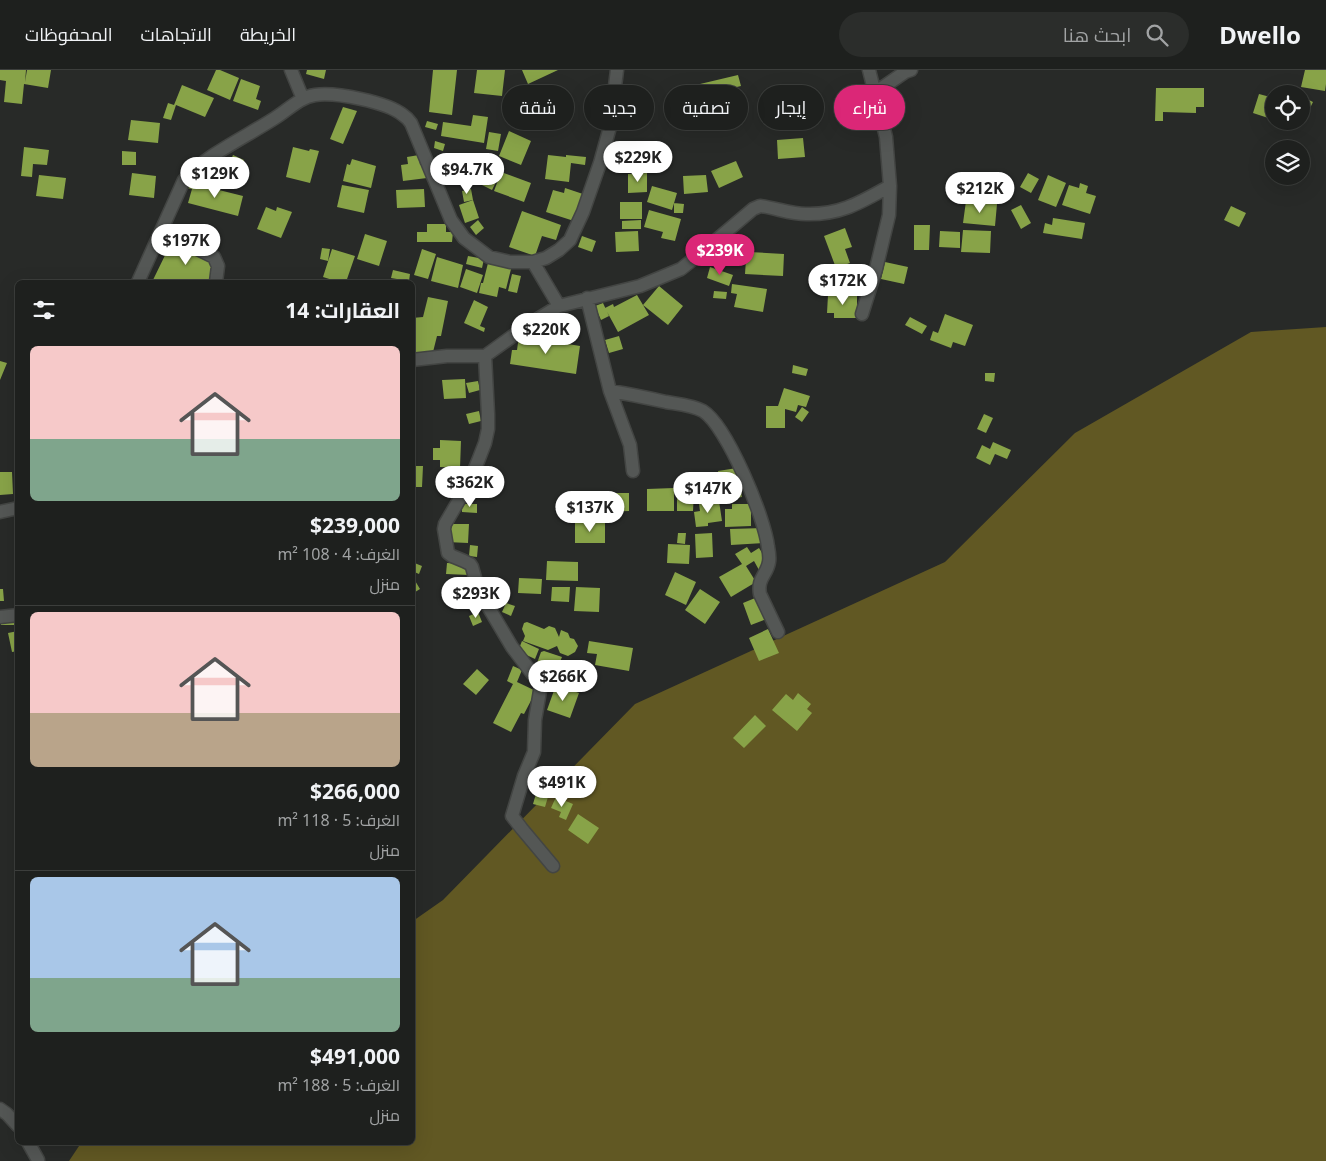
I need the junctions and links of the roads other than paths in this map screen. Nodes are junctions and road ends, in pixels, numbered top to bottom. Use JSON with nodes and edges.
{"nodes":[{"id":1,"x":292,"y":70,"type":"edge"},
{"id":2,"x":617,"y":70,"type":"edge"},
{"id":3,"x":869,"y":70,"type":"edge"},
{"id":4,"x":910,"y":70,"type":"edge"},
{"id":5,"x":874,"y":85,"type":"edge"},
{"id":6,"x":886,"y":85,"type":"edge"},
{"id":7,"x":303,"y":99,"type":"junction"},
{"id":8,"x":884,"y":130,"type":"edge"},
{"id":9,"x":890,"y":186,"type":"junction"},
{"id":10,"x":161,"y":231,"type":"junction"},
{"id":11,"x":532,"y":262,"type":"junction"},
{"id":12,"x":139,"y":280,"type":"edge"},
{"id":13,"x":216,"y":280,"type":"edge"},
{"id":14,"x":587,"y":298,"type":"junction"},
{"id":15,"x":558,"y":306,"type":"junction"},
{"id":16,"x":862,"y":314,"type":"dead end"},
{"id":17,"x":485,"y":356,"type":"junction"},
{"id":18,"x":415,"y":360,"type":"edge"},
{"id":19,"x":610,"y":391,"type":"junction"},
{"id":20,"x":633,"y":471,"type":"dead end"},
{"id":21,"x":15,"y":509,"type":"edge"},
{"id":22,"x":0,"y":512,"type":"edge"},
{"id":23,"x":15,"y":615,"type":"edge"},
{"id":24,"x":0,"y":617,"type":"edge"},
{"id":25,"x":778,"y":632,"type":"dead end"},
{"id":26,"x":553,"y":866,"type":"dead end"},
{"id":27,"x":0,"y":1109,"type":"edge"},
{"id":28,"x":15,"y":1123,"type":"edge"},
{"id":29,"x":30,"y":1145,"type":"edge"},
{"id":30,"x":38,"y":1160,"type":"edge"}],
"edges":[{"from":1,"to":7,"type":"street"},
{"from":2,"to":11,"type":"street"},
{"from":3,"to":5,"type":"street"},
{"from":4,"to":6,"type":"street"},
{"from":7,"to":10,"type":"street"},
{"from":7,"to":11,"type":"street"},
{"from":8,"to":9,"type":"street"},
{"from":9,"to":14,"type":"street"},
{"from":9,"to":16,"type":"street"},
{"from":10,"to":12,"type":"street"},
{"from":10,"to":13,"type":"street"},
{"from":11,"to":15,"type":"street"},
{"from":14,"to":15,"type":"street"},
{"from":14,"to":19,"type":"street"},
{"from":15,"to":17,"type":"street"},
{"from":17,"to":18,"type":"street"},
{"from":17,"to":26,"type":"street"},
{"from":19,"to":20,"type":"street"},
{"from":19,"to":25,"type":"street"},
{"from":21,"to":22,"type":"street"},
{"from":23,"to":24,"type":"street"},
{"from":27,"to":28,"type":"street"},
{"from":29,"to":30,"type":"street"}]}
